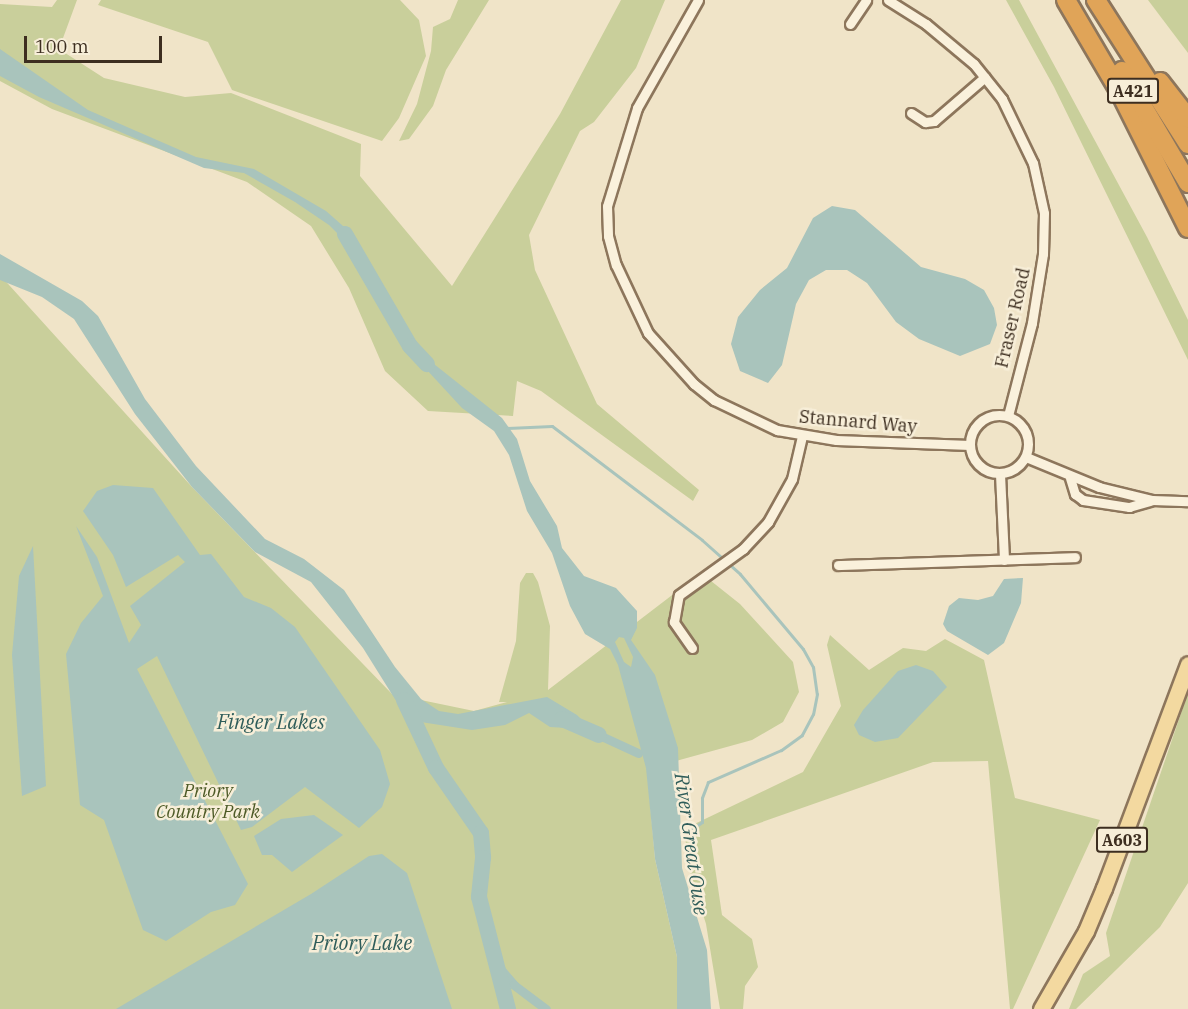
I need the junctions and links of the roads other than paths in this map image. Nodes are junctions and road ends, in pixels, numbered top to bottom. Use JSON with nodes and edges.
{"nodes":[{"id":1,"x":698,"y":0,"type":"edge"},
{"id":2,"x":866,"y":0,"type":"edge"},
{"id":3,"x":888,"y":0,"type":"edge"},
{"id":4,"x":1066,"y":0,"type":"edge"},
{"id":5,"x":1077,"y":0,"type":"edge"},
{"id":6,"x":1096,"y":0,"type":"edge"},
{"id":7,"x":850,"y":24,"type":"dead end"},
{"id":8,"x":1135,"y":58,"type":"junction"},
{"id":9,"x":985,"y":77,"type":"junction"},
{"id":10,"x":911,"y":114,"type":"dead end"},
{"id":11,"x":1188,"y":118,"type":"edge"},
{"id":12,"x":1188,"y":144,"type":"edge"},
{"id":13,"x":1188,"y":183,"type":"edge"},
{"id":14,"x":1188,"y":228,"type":"edge"},
{"id":15,"x":1008,"y":416,"type":"junction"},
{"id":16,"x":802,"y":436,"type":"junction"},
{"id":17,"x":970,"y":445,"type":"junction"},
{"id":18,"x":1026,"y":457,"type":"junction"},
{"id":19,"x":1000,"y":474,"type":"junction"},
{"id":20,"x":1070,"y":478,"type":"junction"},
{"id":21,"x":1152,"y":500,"type":"junction"},
{"id":22,"x":1188,"y":501,"type":"edge"},
{"id":23,"x":1075,"y":557,"type":"dead end"},
{"id":24,"x":1004,"y":560,"type":"junction"},
{"id":25,"x":838,"y":565,"type":"dead end"},
{"id":26,"x":692,"y":648,"type":"dead end"},
{"id":27,"x":1188,"y":664,"type":"edge"},
{"id":28,"x":1041,"y":1009,"type":"edge"}],
"edges":[{"from":1,"to":16,"type":"street","name":"Stannard Way"},
{"from":2,"to":7,"type":"street"},
{"from":3,"to":9,"type":"street","name":"Fraser Road"},
{"from":4,"to":14,"type":"highway"},
{"from":5,"to":13,"type":"highway","number":"A421"},
{"from":6,"to":8,"type":"highway","number":"A421"},
{"from":8,"to":11,"type":"highway"},
{"from":8,"to":12,"type":"highway","number":"A421"},
{"from":9,"to":10,"type":"street"},
{"from":9,"to":15,"type":"street","name":"Fraser Road"},
{"from":15,"to":17,"type":"street"},
{"from":15,"to":18,"type":"street"},
{"from":16,"to":17,"type":"street","name":"Stannard Way"},
{"from":16,"to":26,"type":"street"},
{"from":17,"to":19,"type":"street"},
{"from":18,"to":19,"type":"street"},
{"from":18,"to":20,"type":"street"},
{"from":19,"to":24,"type":"street"},
{"from":20,"to":21,"type":"street"},
{"from":20,"to":21,"type":"street"},
{"from":21,"to":22,"type":"street"},
{"from":23,"to":24,"type":"street"},
{"from":24,"to":25,"type":"street"},
{"from":27,"to":28,"type":"main road","number":"A603"}]}
